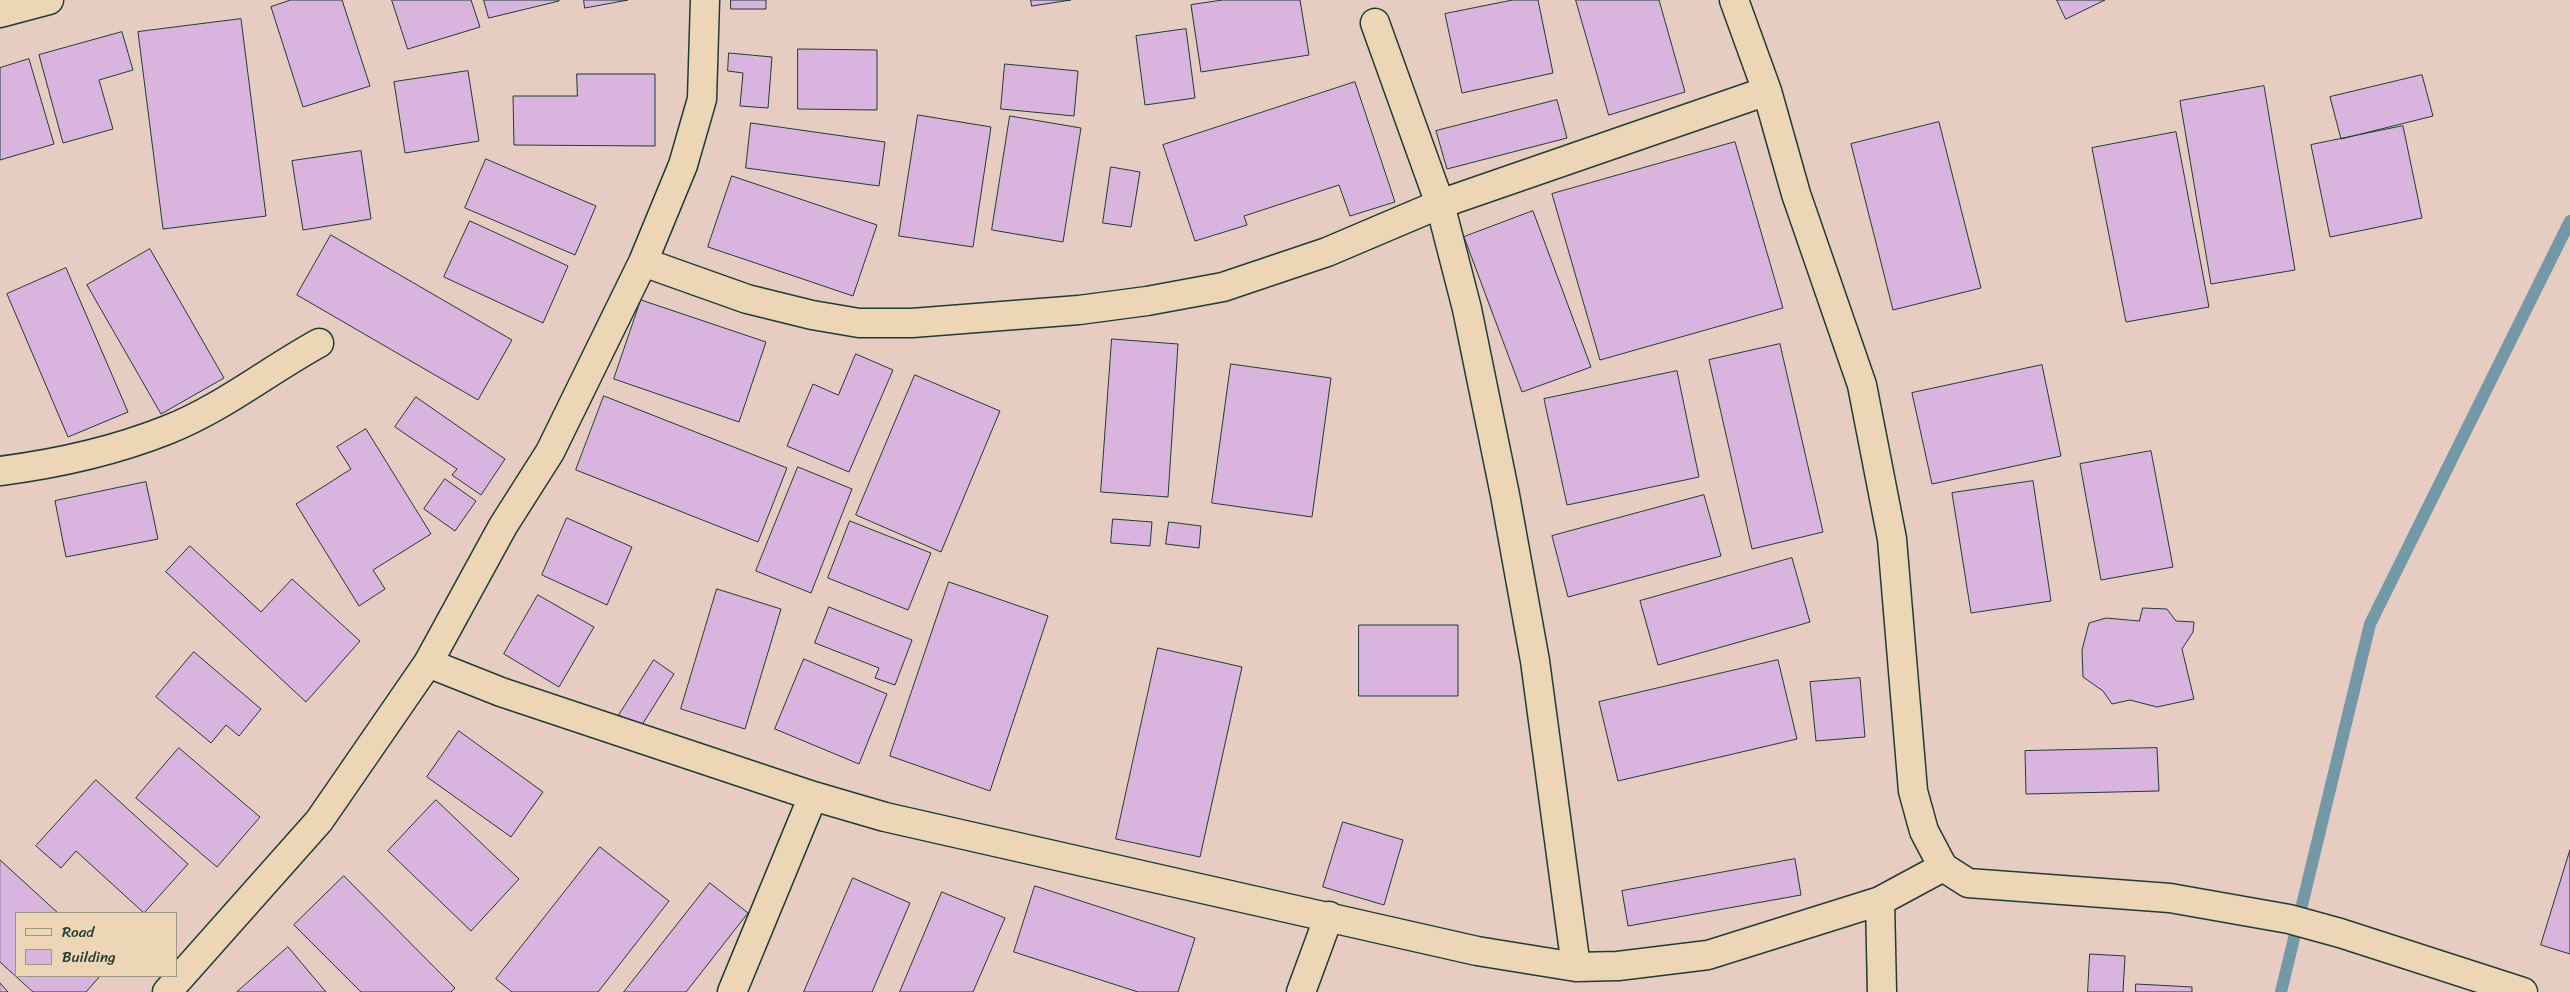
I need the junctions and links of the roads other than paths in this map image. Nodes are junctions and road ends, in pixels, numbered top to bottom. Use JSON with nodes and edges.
{"nodes":[{"id":1,"x":49,"y":0,"type":"edge"},
{"id":2,"x":705,"y":0,"type":"edge"},
{"id":3,"x":1734,"y":0,"type":"edge"},
{"id":4,"x":0,"y":13,"type":"edge"},
{"id":5,"x":1375,"y":23,"type":"dead end"},
{"id":6,"x":1767,"y":91,"type":"junction"},
{"id":7,"x":1440,"y":204,"type":"junction"},
{"id":8,"x":643,"y":262,"type":"junction"},
{"id":9,"x":319,"y":343,"type":"dead end"},
{"id":10,"x":0,"y":471,"type":"edge"},
{"id":11,"x":428,"y":663,"type":"junction"},
{"id":12,"x":813,"y":796,"type":"junction"},
{"id":13,"x":1943,"y":867,"type":"junction"},
{"id":14,"x":1880,"y":901,"type":"junction"},
{"id":15,"x":1329,"y":916,"type":"junction"},
{"id":16,"x":1576,"y":967,"type":"junction"},
{"id":17,"x":167,"y":992,"type":"edge"},
{"id":18,"x":732,"y":992,"type":"edge"},
{"id":19,"x":1301,"y":992,"type":"edge"},
{"id":20,"x":1882,"y":992,"type":"edge"},
{"id":21,"x":2523,"y":992,"type":"edge"}],
"edges":[{"from":1,"to":4,"type":"street"},
{"from":2,"to":8,"type":"street"},
{"from":3,"to":6,"type":"street"},
{"from":5,"to":7,"type":"street"},
{"from":6,"to":7,"type":"street"},
{"from":6,"to":13,"type":"street"},
{"from":7,"to":8,"type":"street"},
{"from":7,"to":16,"type":"street"},
{"from":8,"to":11,"type":"street"},
{"from":9,"to":10,"type":"street"},
{"from":11,"to":12,"type":"street"},
{"from":11,"to":17,"type":"street"},
{"from":12,"to":15,"type":"street"},
{"from":12,"to":18,"type":"street"},
{"from":13,"to":14,"type":"street"},
{"from":13,"to":21,"type":"street"},
{"from":14,"to":16,"type":"street"},
{"from":14,"to":20,"type":"street"},
{"from":15,"to":16,"type":"street"},
{"from":15,"to":19,"type":"street"}]}
